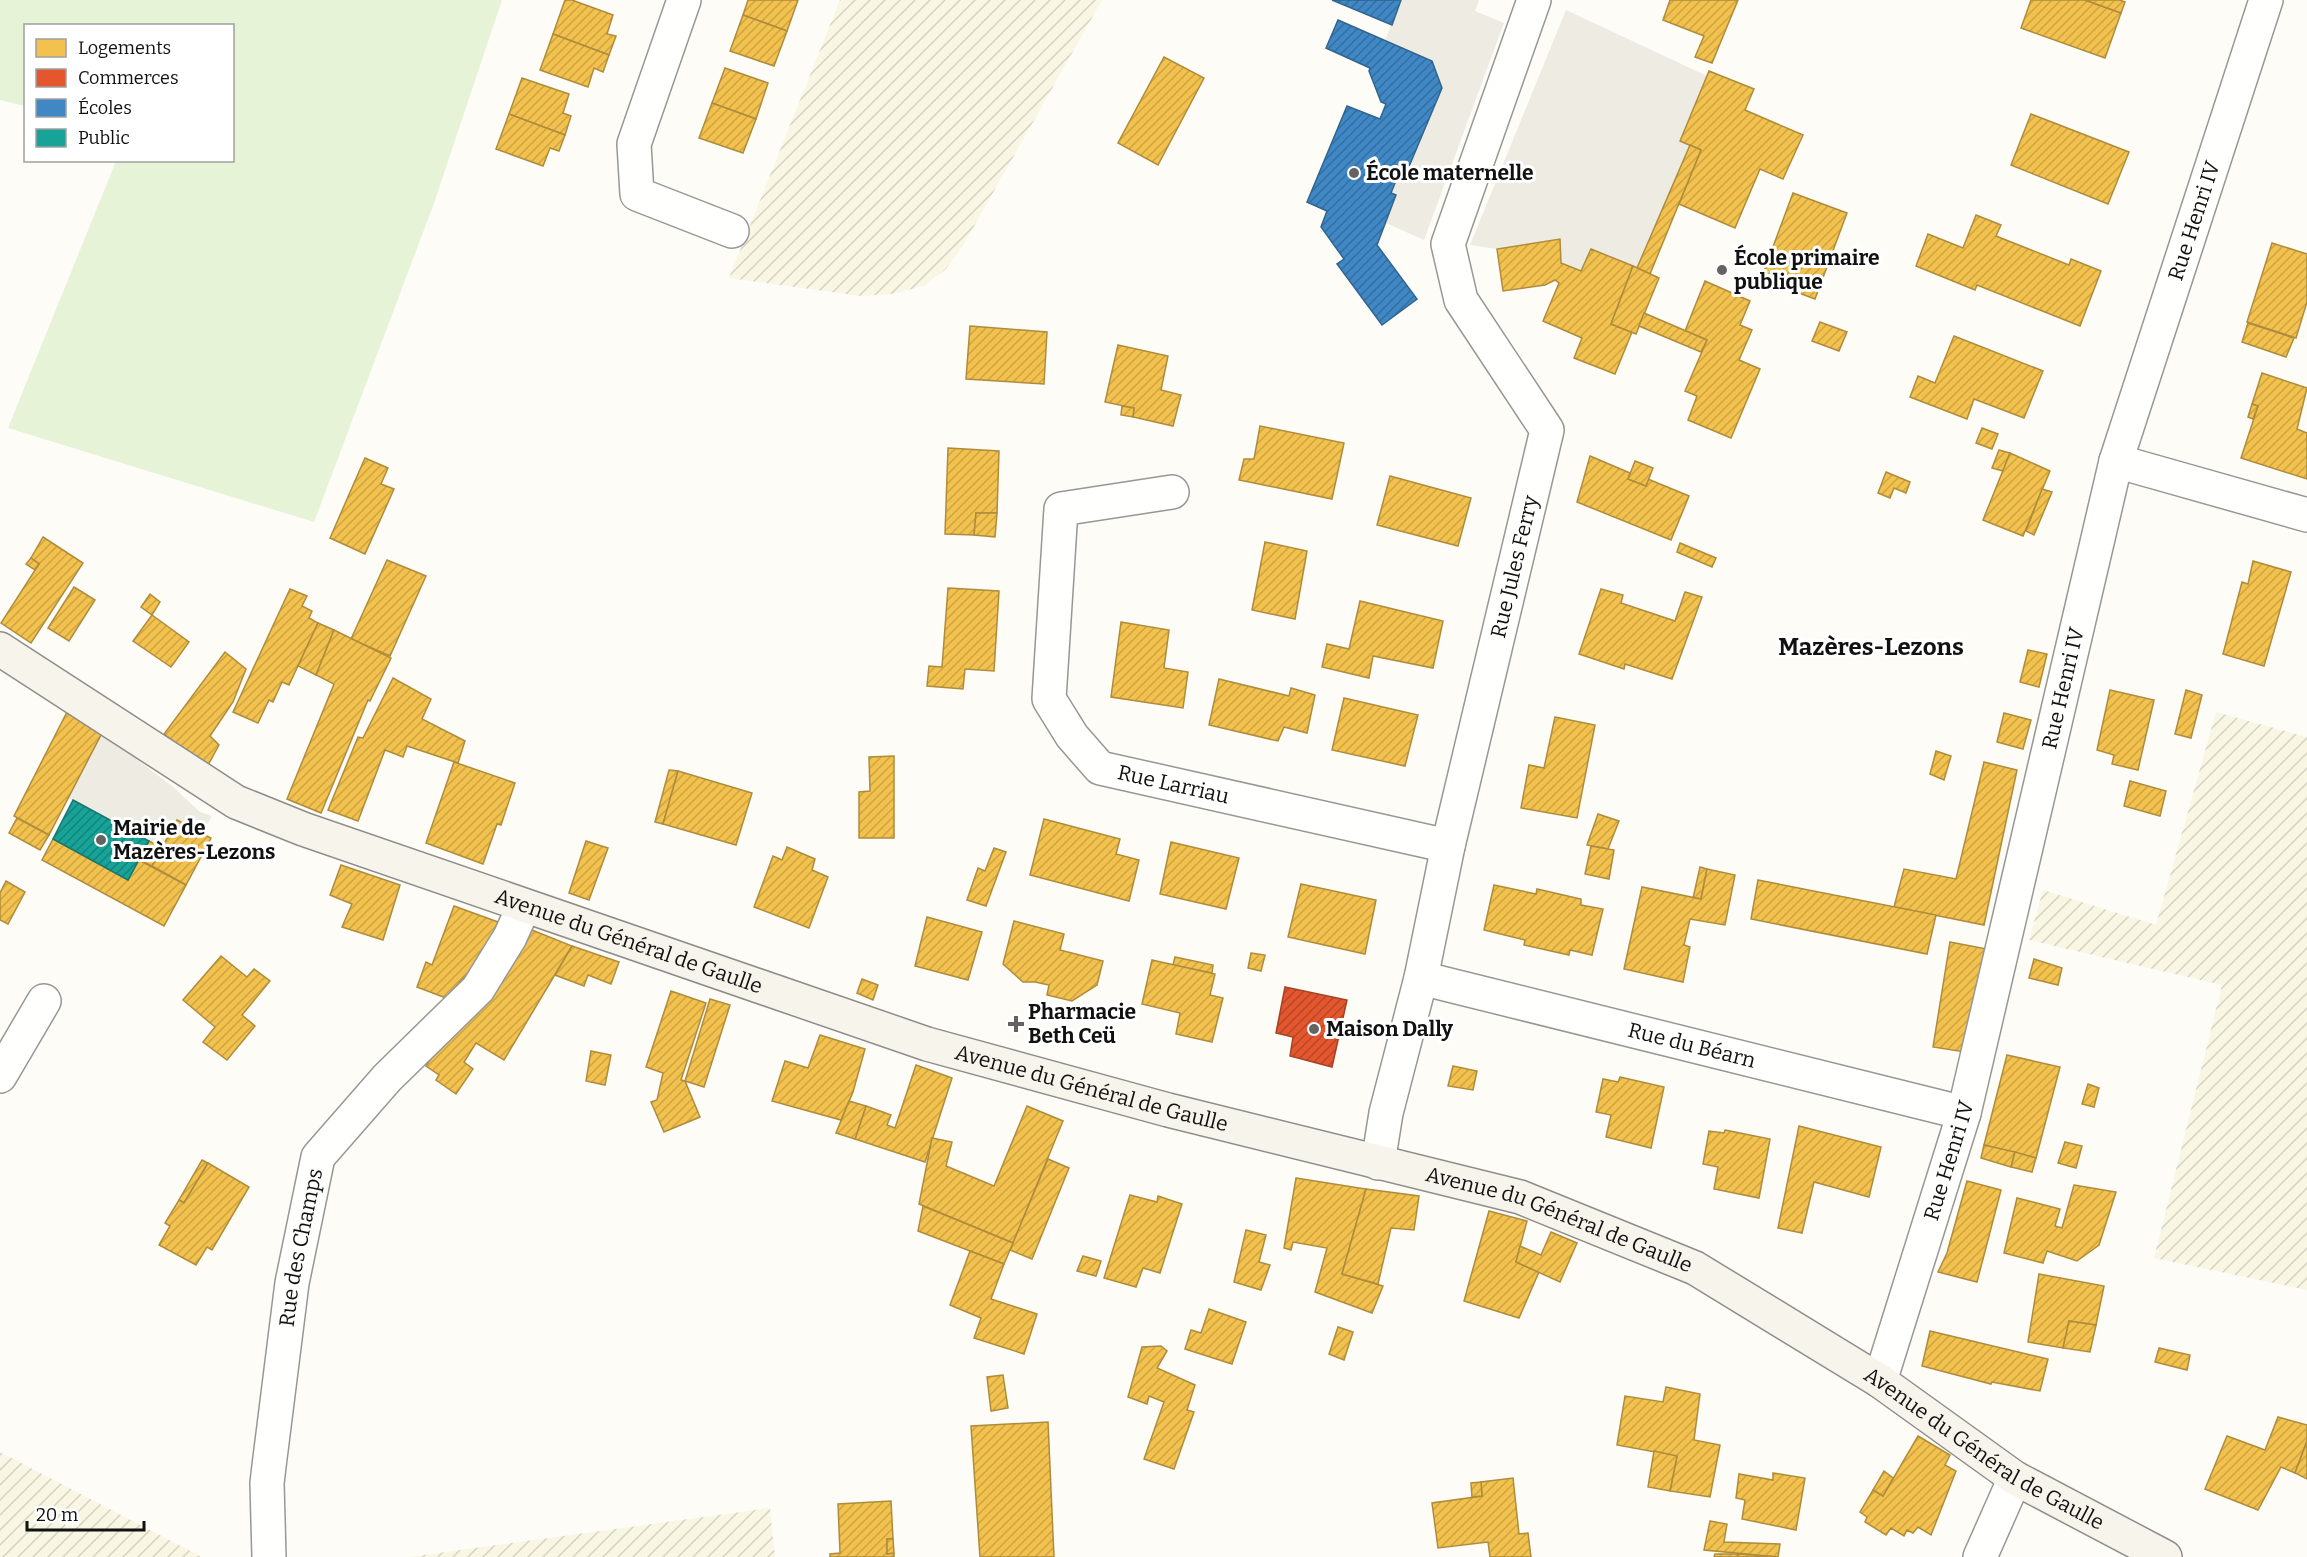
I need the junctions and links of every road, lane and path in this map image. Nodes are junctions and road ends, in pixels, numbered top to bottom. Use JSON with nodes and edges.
{"nodes":[{"id":1,"x":684,"y":0,"type":"edge"},
{"id":2,"x":1534,"y":0,"type":"edge"},
{"id":3,"x":2266,"y":0,"type":"edge"},
{"id":4,"x":732,"y":231,"type":"dead end"},
{"id":5,"x":2116,"y":460,"type":"junction"},
{"id":6,"x":1172,"y":492,"type":"dead end"},
{"id":7,"x":2307,"y":515,"type":"edge"},
{"id":8,"x":0,"y":649,"type":"edge"},
{"id":9,"x":1448,"y":846,"type":"junction"},
{"id":10,"x":524,"y":906,"type":"junction"},
{"id":11,"x":1421,"y":978,"type":"junction"},
{"id":12,"x":44,"y":1001,"type":"dead end"},
{"id":13,"x":0,"y":1076,"type":"edge"},
{"id":14,"x":1964,"y":1113,"type":"junction"},
{"id":15,"x":1378,"y":1163,"type":"junction"},
{"id":16,"x":1880,"y":1381,"type":"junction"},
{"id":17,"x":2014,"y":1478,"type":"junction"},
{"id":18,"x":268,"y":1557,"type":"edge"},
{"id":19,"x":1980,"y":1557,"type":"edge"},
{"id":20,"x":2165,"y":1557,"type":"edge"}],
"edges":[{"from":1,"to":4,"type":"street"},
{"from":2,"to":9,"type":"street","name":"Rue Jules Ferry"},
{"from":3,"to":5,"type":"street","name":"Rue Henri IV"},
{"from":5,"to":7,"type":"street"},
{"from":5,"to":14,"type":"street","name":"Rue Henri IV"},
{"from":6,"to":9,"type":"street","name":"Rue Larriau"},
{"from":8,"to":10,"type":"main road","name":"Avenue du Général de Gaulle"},
{"from":9,"to":11,"type":"street","name":"Rue Jules Ferry"},
{"from":10,"to":15,"type":"main road","name":"Avenue du Général de Gaulle"},
{"from":10,"to":18,"type":"street","name":"Rue des Champs"},
{"from":11,"to":14,"type":"street","name":"Rue du Béarn"},
{"from":11,"to":15,"type":"street","name":"Rue Jules Ferry"},
{"from":12,"to":13,"type":"street"},
{"from":14,"to":16,"type":"street","name":"Rue Henri IV"},
{"from":15,"to":16,"type":"main road","name":"Avenue du Général de Gaulle"},
{"from":16,"to":17,"type":"main road","name":"Avenue du Général de Gaulle"},
{"from":17,"to":19,"type":"street"},
{"from":17,"to":20,"type":"main road","name":"Avenue du Général de Gaulle"}]}
